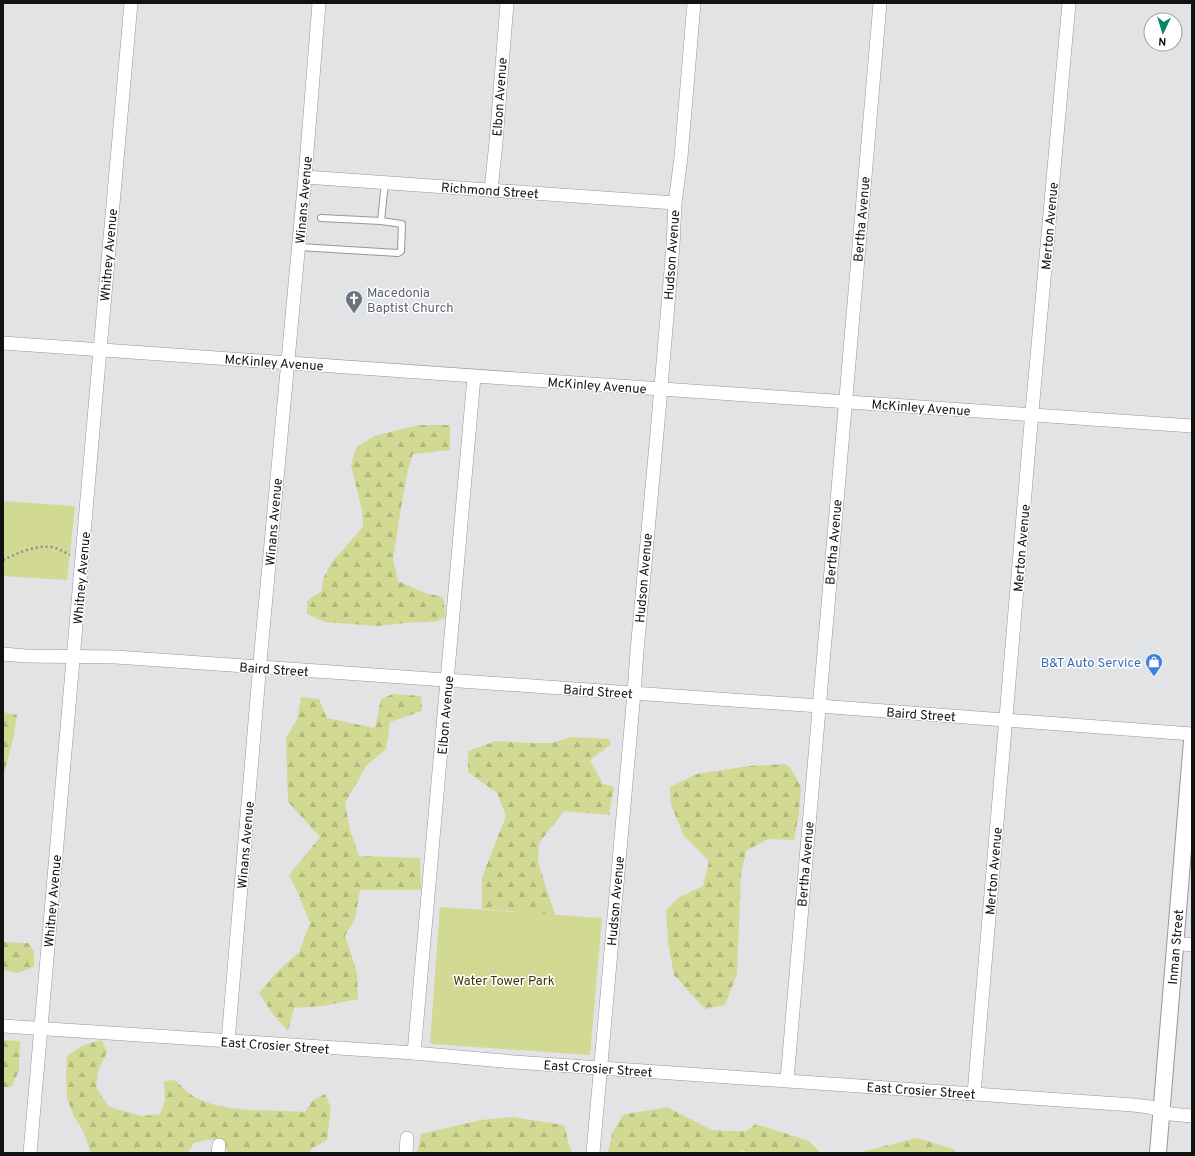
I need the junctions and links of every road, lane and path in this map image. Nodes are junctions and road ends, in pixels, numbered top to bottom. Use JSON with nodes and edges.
{"nodes":[{"id":1,"x":132,"y":3,"type":"edge"},
{"id":2,"x":319,"y":3,"type":"edge"},
{"id":3,"x":507,"y":3,"type":"edge"},
{"id":4,"x":694,"y":3,"type":"edge"},
{"id":5,"x":880,"y":3,"type":"edge"},
{"id":6,"x":1069,"y":3,"type":"edge"},
{"id":7,"x":305,"y":177,"type":"junction"},
{"id":8,"x":385,"y":182,"type":"junction"},
{"id":9,"x":491,"y":190,"type":"junction"},
{"id":10,"x":675,"y":203,"type":"junction"},
{"id":11,"x":321,"y":218,"type":"dead end"},
{"id":12,"x":382,"y":221,"type":"junction"},
{"id":13,"x":299,"y":247,"type":"junction"},
{"id":14,"x":3,"y":343,"type":"edge"},
{"id":15,"x":100,"y":350,"type":"junction"},
{"id":16,"x":288,"y":362,"type":"junction"},
{"id":17,"x":474,"y":377,"type":"junction"},
{"id":18,"x":661,"y":389,"type":"junction"},
{"id":19,"x":845,"y":402,"type":"junction"},
{"id":20,"x":1032,"y":415,"type":"junction"},
{"id":21,"x":1192,"y":426,"type":"edge"},
{"id":22,"x":82,"y":558,"type":"junction"},
{"id":23,"x":3,"y":560,"type":"edge"},
{"id":24,"x":3,"y":654,"type":"edge"},
{"id":25,"x":74,"y":657,"type":"junction"},
{"id":26,"x":260,"y":668,"type":"junction"},
{"id":27,"x":448,"y":680,"type":"junction"},
{"id":28,"x":634,"y":693,"type":"junction"},
{"id":29,"x":819,"y":706,"type":"junction"},
{"id":30,"x":1006,"y":720,"type":"junction"},
{"id":31,"x":1192,"y":734,"type":"edge"},
{"id":32,"x":1192,"y":741,"type":"edge"},
{"id":33,"x":1191,"y":774,"type":"edge"},
{"id":34,"x":1175,"y":943,"type":"junction"},
{"id":35,"x":1192,"y":945,"type":"edge"},
{"id":36,"x":3,"y":1026,"type":"edge"},
{"id":37,"x":41,"y":1028,"type":"junction"},
{"id":38,"x":228,"y":1041,"type":"junction"},
{"id":39,"x":414,"y":1053,"type":"junction"},
{"id":40,"x":601,"y":1068,"type":"junction"},
{"id":41,"x":787,"y":1080,"type":"junction"},
{"id":42,"x":974,"y":1094,"type":"junction"},
{"id":43,"x":1162,"y":1111,"type":"junction"},
{"id":44,"x":1192,"y":1116,"type":"edge"},
{"id":45,"x":407,"y":1138,"type":"dead end"},
{"id":46,"x":30,"y":1153,"type":"edge"},
{"id":47,"x":406,"y":1153,"type":"edge"},
{"id":48,"x":593,"y":1153,"type":"edge"},
{"id":49,"x":1158,"y":1153,"type":"edge"}],
"edges":[{"from":1,"to":15,"type":"street","name":"Whitney Avenue"},
{"from":2,"to":7,"type":"street","name":"Winans Avenue"},
{"from":3,"to":9,"type":"street","name":"Elbon Avenue"},
{"from":4,"to":10,"type":"street","name":"Hudson Avenue"},
{"from":5,"to":19,"type":"street","name":"Bertha Avenue"},
{"from":6,"to":20,"type":"street","name":"Merton Avenue"},
{"from":7,"to":8,"type":"street","name":"Richmond Street"},
{"from":7,"to":13,"type":"street","name":"Winans Avenue"},
{"from":8,"to":9,"type":"street","name":"Richmond Street"},
{"from":8,"to":12,"type":"lane"},
{"from":9,"to":10,"type":"street","name":"Richmond Street"},
{"from":10,"to":18,"type":"street","name":"Hudson Avenue"},
{"from":11,"to":12,"type":"lane"},
{"from":12,"to":13,"type":"lane"},
{"from":13,"to":16,"type":"street","name":"Winans Avenue"},
{"from":14,"to":15,"type":"street","name":"McKinley Avenue"},
{"from":15,"to":16,"type":"street","name":"McKinley Avenue"},
{"from":15,"to":22,"type":"street","name":"Whitney Avenue"},
{"from":16,"to":17,"type":"street","name":"McKinley Avenue"},
{"from":16,"to":26,"type":"street","name":"Winans Avenue"},
{"from":17,"to":18,"type":"street","name":"McKinley Avenue"},
{"from":17,"to":27,"type":"street","name":"Elbon Avenue"},
{"from":18,"to":19,"type":"street","name":"McKinley Avenue"},
{"from":18,"to":28,"type":"street","name":"Hudson Avenue"},
{"from":19,"to":20,"type":"street","name":"McKinley Avenue"},
{"from":19,"to":29,"type":"street","name":"Bertha Avenue"},
{"from":20,"to":21,"type":"street","name":"McKinley Avenue"},
{"from":20,"to":30,"type":"street","name":"Merton Avenue"},
{"from":22,"to":23,"type":"path"},
{"from":22,"to":25,"type":"street","name":"Whitney Avenue"},
{"from":24,"to":25,"type":"street","name":"Baird Street"},
{"from":25,"to":26,"type":"street","name":"Baird Street"},
{"from":25,"to":37,"type":"street","name":"Whitney Avenue"},
{"from":26,"to":27,"type":"street","name":"Baird Street"},
{"from":26,"to":38,"type":"street","name":"Winans Avenue"},
{"from":27,"to":28,"type":"street","name":"Baird Street"},
{"from":27,"to":39,"type":"street","name":"Elbon Avenue"},
{"from":28,"to":29,"type":"street","name":"Baird Street"},
{"from":28,"to":40,"type":"street","name":"Hudson Avenue"},
{"from":29,"to":30,"type":"street","name":"Baird Street"},
{"from":29,"to":41,"type":"street","name":"Bertha Avenue"},
{"from":30,"to":31,"type":"street","name":"Baird Street"},
{"from":30,"to":42,"type":"street","name":"Merton Avenue"},
{"from":32,"to":33,"type":"street","name":"Inman Street"},
{"from":33,"to":34,"type":"street","name":"Inman Street"},
{"from":34,"to":35,"type":"street"},
{"from":34,"to":43,"type":"street","name":"Inman Street"},
{"from":36,"to":37,"type":"street","name":"East Crosier Street"},
{"from":37,"to":38,"type":"street","name":"East Crosier Street"},
{"from":37,"to":46,"type":"street","name":"Whitney Avenue"},
{"from":38,"to":39,"type":"street","name":"East Crosier Street"},
{"from":39,"to":40,"type":"street","name":"East Crosier Street"},
{"from":40,"to":41,"type":"street","name":"East Crosier Street"},
{"from":40,"to":48,"type":"street","name":"Hudson Avenue"},
{"from":41,"to":42,"type":"street","name":"East Crosier Street"},
{"from":42,"to":43,"type":"street","name":"East Crosier Street"},
{"from":43,"to":44,"type":"street","name":"East Crosier Street"},
{"from":43,"to":49,"type":"street","name":"Inman Street"},
{"from":45,"to":47,"type":"street"}]}
